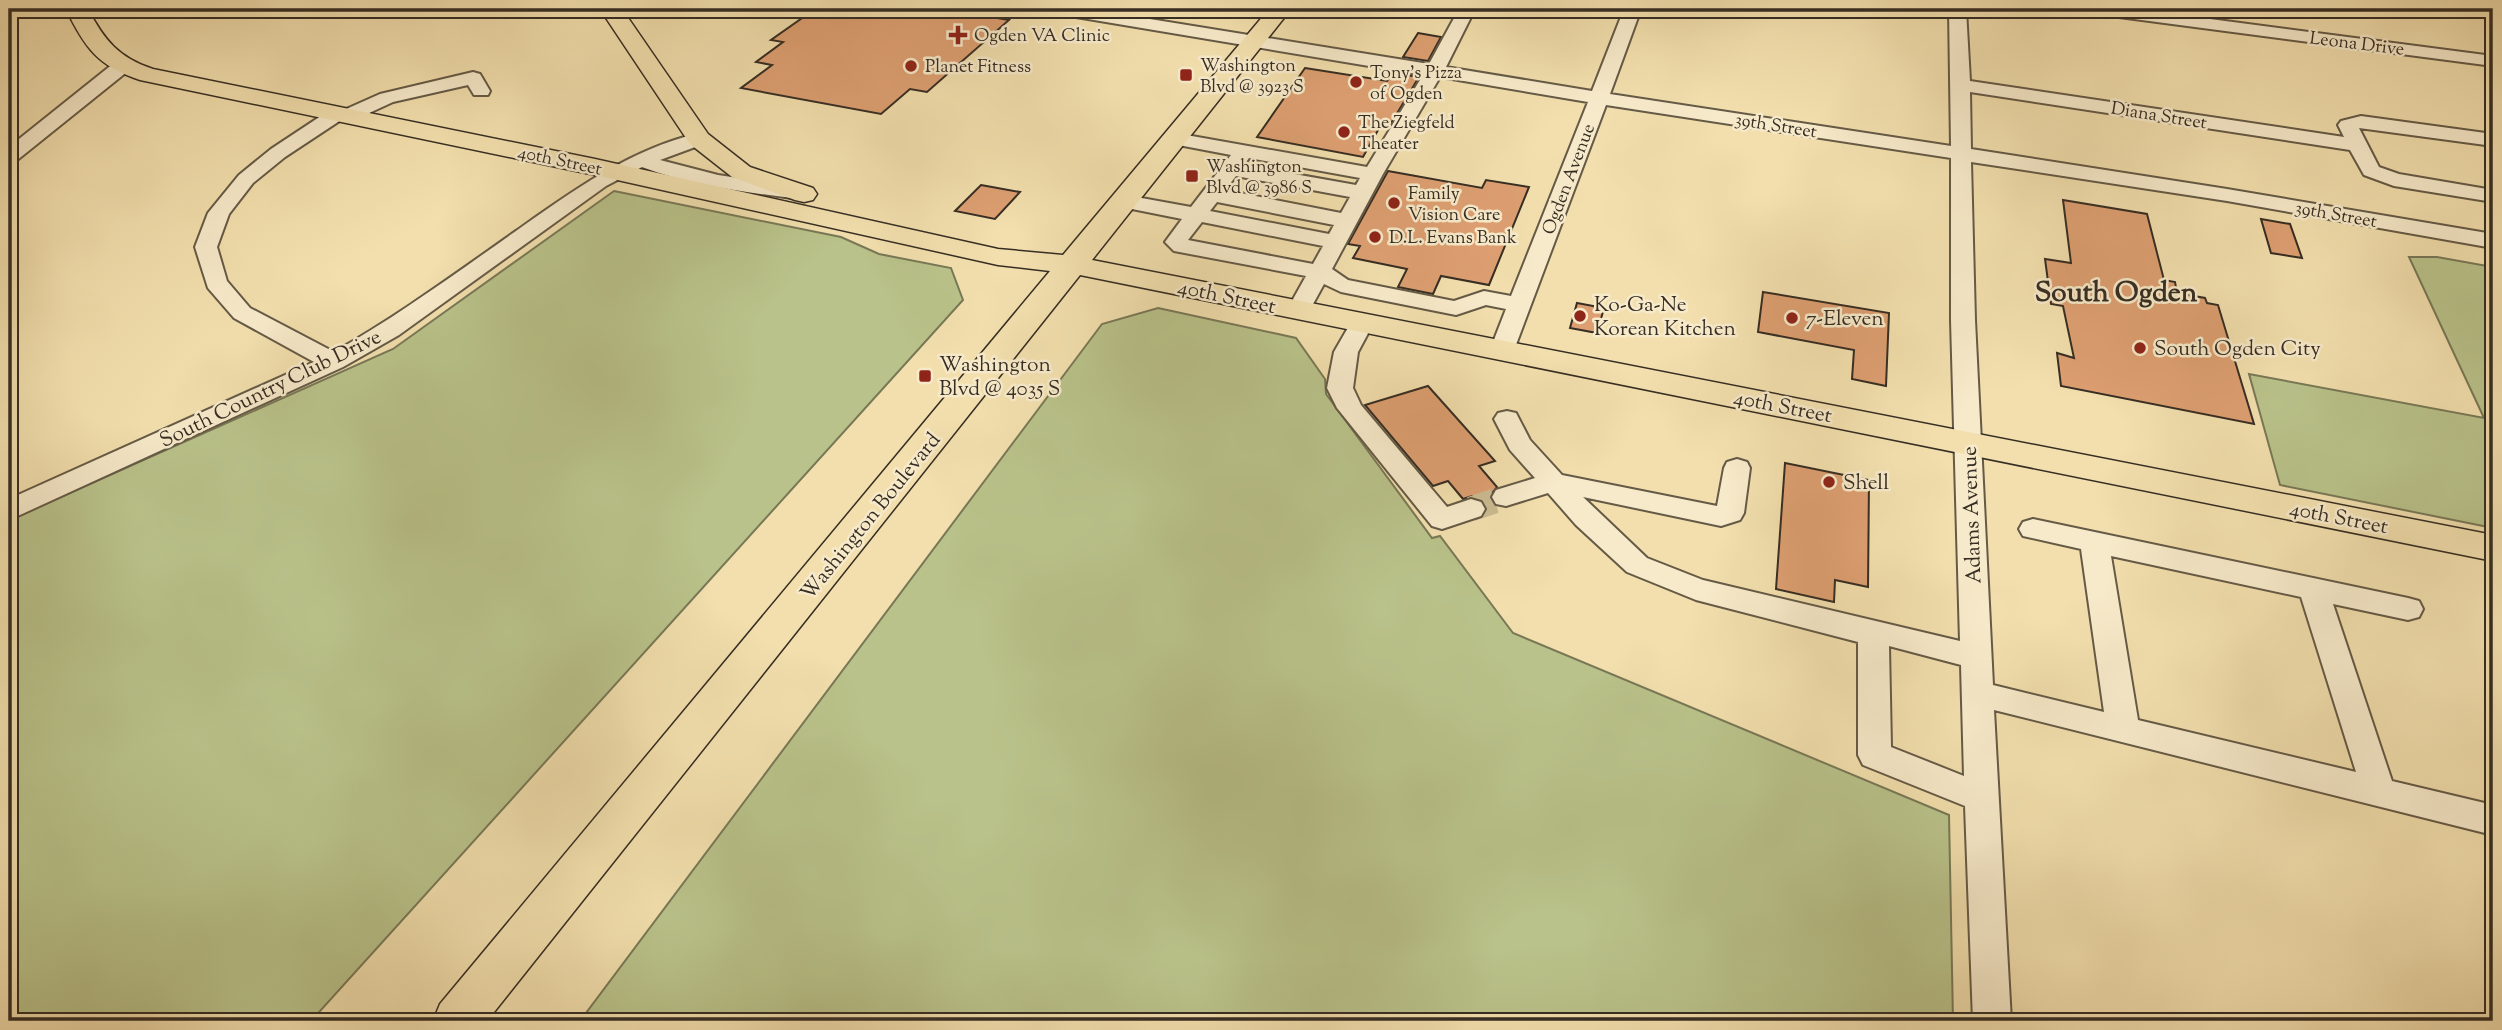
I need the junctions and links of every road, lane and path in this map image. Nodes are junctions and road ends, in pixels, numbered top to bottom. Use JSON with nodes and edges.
{"nodes":[{"id":1,"x":77,"y":9,"type":"edge"},
{"id":2,"x":611,"y":9,"type":"edge"},
{"id":3,"x":1058,"y":9,"type":"edge"},
{"id":4,"x":1280,"y":9,"type":"edge"},
{"id":5,"x":1633,"y":9,"type":"edge"},
{"id":6,"x":1958,"y":9,"type":"edge"},
{"id":7,"x":2096,"y":9,"type":"edge"},
{"id":8,"x":1467,"y":10,"type":"edge"},
{"id":9,"x":1255,"y":41,"type":"junction"},
{"id":10,"x":2493,"y":61,"type":"edge"},
{"id":11,"x":121,"y":66,"type":"junction"},
{"id":12,"x":1433,"y":71,"type":"junction"},
{"id":13,"x":1962,"y":85,"type":"junction"},
{"id":14,"x":481,"y":91,"type":"dead end"},
{"id":15,"x":1600,"y":98,"type":"junction"},
{"id":16,"x":342,"y":115,"type":"junction"},
{"id":17,"x":699,"y":139,"type":"junction"},
{"id":18,"x":1175,"y":139,"type":"junction"},
{"id":19,"x":2493,"y":140,"type":"edge"},
{"id":20,"x":2357,"y":145,"type":"junction"},
{"id":21,"x":1960,"y":154,"type":"junction"},
{"id":22,"x":9,"y":156,"type":"edge"},
{"id":23,"x":641,"y":160,"type":"junction"},
{"id":24,"x":1237,"y":160,"type":"junction"},
{"id":25,"x":616,"y":172,"type":"junction"},
{"id":26,"x":1373,"y":174,"type":"junction"},
{"id":27,"x":1363,"y":193,"type":"junction"},
{"id":28,"x":802,"y":194,"type":"junction"},
{"id":29,"x":1211,"y":194,"type":"junction"},
{"id":30,"x":2493,"y":196,"type":"edge"},
{"id":31,"x":1125,"y":201,"type":"junction"},
{"id":32,"x":1195,"y":214,"type":"junction"},
{"id":33,"x":1348,"y":221,"type":"junction"},
{"id":34,"x":2493,"y":241,"type":"edge"},
{"id":35,"x":1337,"y":242,"type":"junction"},
{"id":36,"x":1073,"y":265,"type":"junction"},
{"id":37,"x":1321,"y":272,"type":"junction"},
{"id":38,"x":1520,"y":304,"type":"junction"},
{"id":39,"x":1299,"y":310,"type":"junction"},
{"id":40,"x":1361,"y":324,"type":"junction"},
{"id":41,"x":1502,"y":349,"type":"junction"},
{"id":42,"x":334,"y":362,"type":"junction"},
{"id":43,"x":1507,"y":419,"type":"dead end"},
{"id":44,"x":1968,"y":443,"type":"junction"},
{"id":45,"x":1737,"y":468,"type":"dead end"},
{"id":46,"x":1553,"y":482,"type":"junction"},
{"id":47,"x":1506,"y":497,"type":"tunnel mouth"},
{"id":48,"x":1471,"y":509,"type":"tunnel mouth"},
{"id":49,"x":9,"y":510,"type":"edge"},
{"id":50,"x":2033,"y":529,"type":"dead end"},
{"id":51,"x":2094,"y":542,"type":"junction"},
{"id":52,"x":2493,"y":548,"type":"edge"},
{"id":53,"x":2313,"y":589,"type":"junction"},
{"id":54,"x":2408,"y":609,"type":"dead end"},
{"id":55,"x":1873,"y":634,"type":"junction"},
{"id":56,"x":1977,"y":658,"type":"junction"},
{"id":57,"x":1979,"y":694,"type":"junction"},
{"id":58,"x":2123,"y":730,"type":"junction"},
{"id":59,"x":2379,"y":792,"type":"junction"},
{"id":60,"x":1983,"y":798,"type":"junction"},
{"id":61,"x":2493,"y":820,"type":"edge"},
{"id":62,"x":457,"y":1021,"type":"edge"},
{"id":63,"x":1992,"y":1021,"type":"edge"}],
"edges":[{"from":1,"to":11,"type":"main road","name":"40th Street"},
{"from":2,"to":17,"type":"main road"},
{"from":3,"to":9,"type":"street","name":"39th Street"},
{"from":4,"to":9,"type":"main road","name":"Washington Boulevard"},
{"from":5,"to":15,"type":"street","name":"Ogden Avenue"},
{"from":6,"to":13,"type":"street","name":"Adams Avenue"},
{"from":7,"to":10,"type":"street","name":"Leona Drive"},
{"from":8,"to":12,"type":"street"},
{"from":9,"to":12,"type":"street","name":"39th Street"},
{"from":9,"to":18,"type":"main road","name":"Washington Boulevard"},
{"from":11,"to":16,"type":"main road","name":"40th Street"},
{"from":11,"to":22,"type":"street"},
{"from":12,"to":15,"type":"street","name":"39th Street"},
{"from":12,"to":26,"type":"street"},
{"from":13,"to":20,"type":"street","name":"Diana Street"},
{"from":13,"to":21,"type":"street","name":"Adams Avenue"},
{"from":14,"to":16,"type":"street"},
{"from":15,"to":21,"type":"street","name":"39th Street"},
{"from":15,"to":38,"type":"street","name":"Ogden Avenue"},
{"from":16,"to":25,"type":"main road","name":"40th Street"},
{"from":16,"to":42,"type":"street"},
{"from":17,"to":23,"type":"street","name":"South Country Club Drive"},
{"from":17,"to":28,"type":"main road"},
{"from":18,"to":24,"type":"street"},
{"from":18,"to":31,"type":"main road","name":"Washington Boulevard"},
{"from":19,"to":20,"type":"street"},
{"from":20,"to":30,"type":"street"},
{"from":21,"to":34,"type":"street","name":"39th Street"},
{"from":21,"to":44,"type":"street","name":"Adams Avenue"},
{"from":23,"to":25,"type":"street","name":"South Country Club Drive"},
{"from":23,"to":28,"type":"street","name":"40th Street"},
{"from":24,"to":26,"type":"street"},
{"from":24,"to":27,"type":"street"},
{"from":24,"to":29,"type":"street"},
{"from":25,"to":36,"type":"main road","name":"40th Street"},
{"from":25,"to":42,"type":"street","name":"South Country Club Drive"},
{"from":26,"to":27,"type":"street"},
{"from":27,"to":33,"type":"street"},
{"from":28,"to":36,"type":"main road","name":"40th Street"},
{"from":29,"to":32,"type":"street"},
{"from":29,"to":33,"type":"street"},
{"from":31,"to":32,"type":"street"},
{"from":31,"to":36,"type":"main road","name":"Washington Boulevard"},
{"from":32,"to":35,"type":"street"},
{"from":32,"to":37,"type":"street"},
{"from":33,"to":35,"type":"street"},
{"from":35,"to":37,"type":"street"},
{"from":36,"to":39,"type":"main road","name":"40th Street"},
{"from":36,"to":62,"type":"main road","name":"Washington Boulevard"},
{"from":37,"to":38,"type":"street"},
{"from":37,"to":39,"type":"street"},
{"from":38,"to":41,"type":"street","name":"Ogden Avenue"},
{"from":39,"to":40,"type":"main road","name":"40th Street"},
{"from":40,"to":41,"type":"main road","name":"40th Street"},
{"from":40,"to":48,"type":"street"},
{"from":41,"to":44,"type":"main road","name":"40th Street"},
{"from":42,"to":49,"type":"street","name":"South Country Club Drive"},
{"from":43,"to":46,"type":"street"},
{"from":44,"to":52,"type":"main road","name":"40th Street"},
{"from":44,"to":56,"type":"street","name":"Adams Avenue"},
{"from":45,"to":46,"type":"street"},
{"from":46,"to":47,"type":"street"},
{"from":46,"to":55,"type":"street"},
{"from":50,"to":51,"type":"street"},
{"from":51,"to":53,"type":"street"},
{"from":51,"to":58,"type":"street"},
{"from":53,"to":54,"type":"street"},
{"from":53,"to":59,"type":"street"},
{"from":55,"to":56,"type":"street"},
{"from":55,"to":60,"type":"street"},
{"from":56,"to":57,"type":"street","name":"Adams Avenue"},
{"from":57,"to":58,"type":"street"},
{"from":57,"to":60,"type":"street","name":"Adams Avenue"},
{"from":58,"to":59,"type":"street"},
{"from":59,"to":61,"type":"street"},
{"from":60,"to":63,"type":"street","name":"Adams Avenue"}]}
